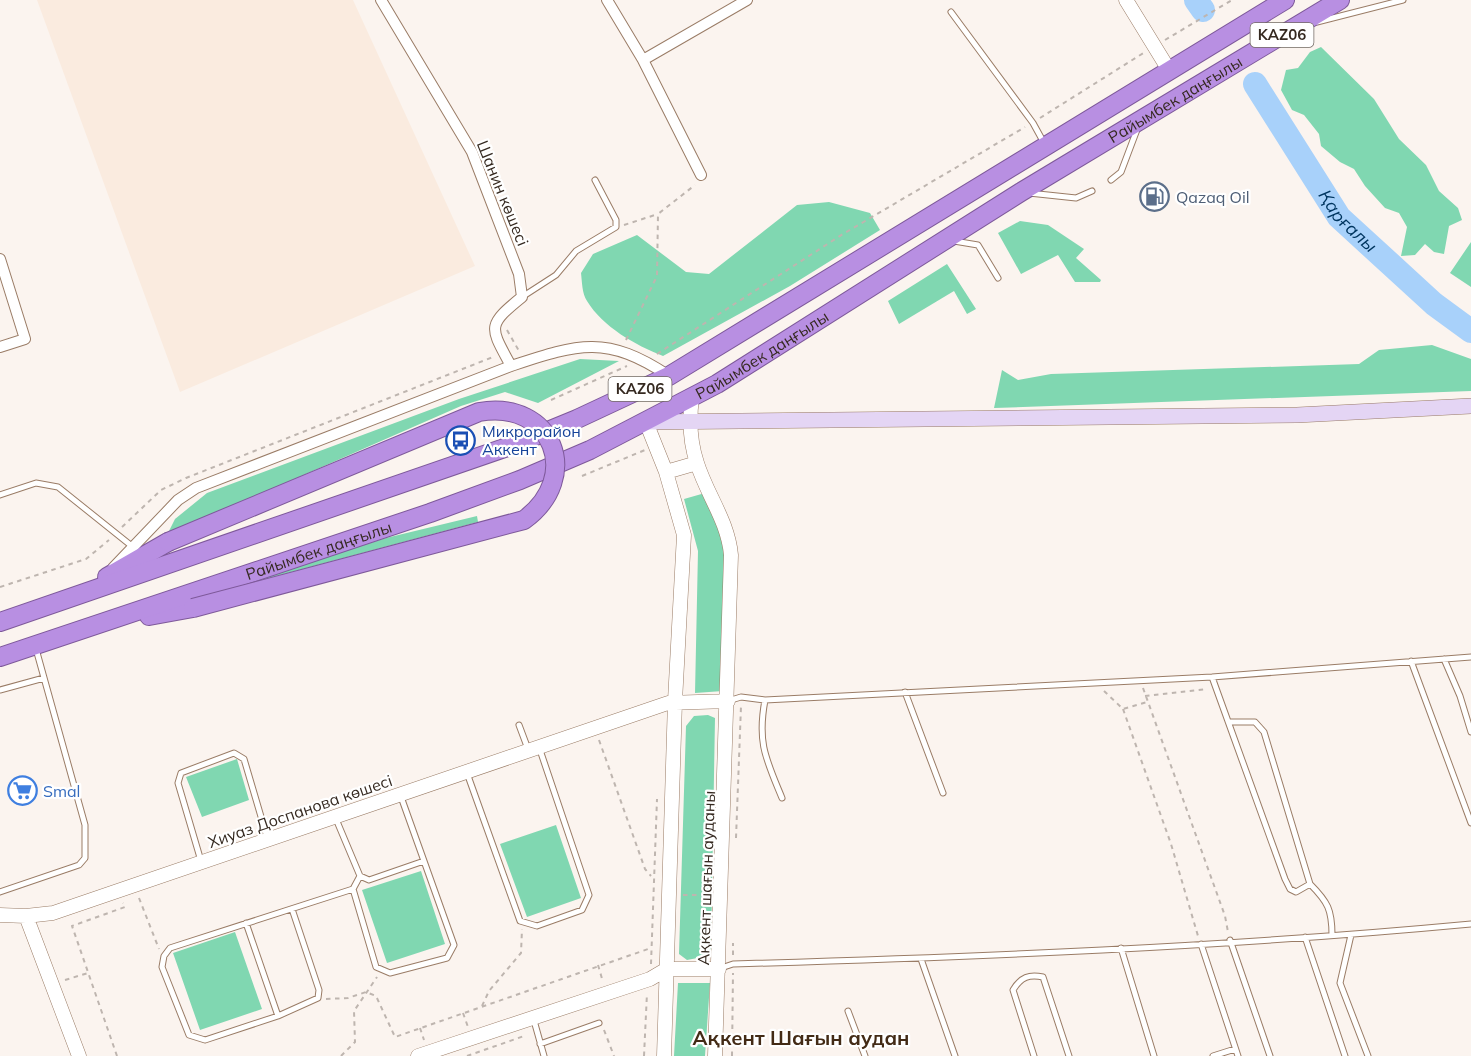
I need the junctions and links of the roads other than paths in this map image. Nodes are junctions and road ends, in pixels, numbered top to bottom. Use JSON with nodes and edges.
{"nodes":[{"id":1,"x":381,"y":0,"type":"edge"},
{"id":2,"x":607,"y":0,"type":"edge"},
{"id":3,"x":747,"y":0,"type":"edge"},
{"id":4,"x":1126,"y":0,"type":"edge"},
{"id":5,"x":1285,"y":0,"type":"edge"},
{"id":6,"x":1340,"y":0,"type":"edge"},
{"id":7,"x":1403,"y":0,"type":"edge"},
{"id":8,"x":951,"y":12,"type":"dead end"},
{"id":9,"x":1295,"y":27,"type":"junction"},
{"id":10,"x":643,"y":60,"type":"junction"},
{"id":11,"x":1169,"y":70,"type":"junction"},
{"id":12,"x":1141,"y":120,"type":"junction"},
{"id":13,"x":1045,"y":144,"type":"junction"},
{"id":14,"x":701,"y":175,"type":"road end"},
{"id":15,"x":595,"y":180,"type":"dead end"},
{"id":16,"x":1111,"y":180,"type":"dead end"},
{"id":17,"x":1092,"y":191,"type":"dead end"},
{"id":18,"x":1021,"y":192,"type":"junction"},
{"id":19,"x":946,"y":240,"type":"junction"},
{"id":20,"x":0,"y":259,"type":"edge"},
{"id":21,"x":998,"y":278,"type":"dead end"},
{"id":22,"x":522,"y":297,"type":"junction"},
{"id":23,"x":0,"y":347,"type":"edge"},
{"id":24,"x":511,"y":366,"type":"junction"},
{"id":25,"x":669,"y":375,"type":"junction"},
{"id":26,"x":692,"y":398,"type":"junction"},
{"id":27,"x":1471,"y":406,"type":"edge"},
{"id":28,"x":646,"y":422,"type":"junction"},
{"id":29,"x":689,"y":423,"type":"junction"},
{"id":30,"x":697,"y":463,"type":"junction"},
{"id":31,"x":666,"y":472,"type":"junction"},
{"id":32,"x":0,"y":495,"type":"edge"},
{"id":33,"x":133,"y":546,"type":"junction"},
{"id":34,"x":99,"y":581,"type":"junction"},
{"id":35,"x":68,"y":599,"type":"junction"},
{"id":36,"x":0,"y":622,"type":"edge"},
{"id":37,"x":76,"y":630,"type":"junction"},
{"id":38,"x":34,"y":645,"type":"junction"},
{"id":39,"x":0,"y":657,"type":"edge"},
{"id":40,"x":1471,"y":657,"type":"edge"},
{"id":41,"x":1444,"y":658,"type":"junction"},
{"id":42,"x":1411,"y":661,"type":"junction"},
{"id":43,"x":1212,"y":677,"type":"junction"},
{"id":44,"x":44,"y":678,"type":"junction"},
{"id":45,"x":0,"y":690,"type":"edge"},
{"id":46,"x":905,"y":692,"type":"junction"},
{"id":47,"x":735,"y":699,"type":"junction"},
{"id":48,"x":765,"y":699,"type":"junction"},
{"id":49,"x":675,"y":701,"type":"junction"},
{"id":50,"x":1229,"y":723,"type":"junction"},
{"id":51,"x":519,"y":725,"type":"dead end"},
{"id":52,"x":1471,"y":732,"type":"edge"},
{"id":53,"x":534,"y":749,"type":"junction"},
{"id":54,"x":467,"y":772,"type":"junction"},
{"id":55,"x":943,"y":793,"type":"dead end"},
{"id":56,"x":400,"y":794,"type":"junction"},
{"id":57,"x":782,"y":798,"type":"dead end"},
{"id":58,"x":335,"y":816,"type":"junction"},
{"id":59,"x":1471,"y":823,"type":"edge"},
{"id":60,"x":267,"y":839,"type":"junction"},
{"id":61,"x":424,"y":861,"type":"junction"},
{"id":62,"x":201,"y":862,"type":"junction"},
{"id":63,"x":360,"y":876,"type":"junction"},
{"id":64,"x":1310,"y":884,"type":"junction"},
{"id":65,"x":352,"y":889,"type":"junction"},
{"id":66,"x":0,"y":892,"type":"edge"},
{"id":67,"x":292,"y":909,"type":"junction"},
{"id":68,"x":0,"y":915,"type":"edge"},
{"id":69,"x":26,"y":916,"type":"junction"},
{"id":70,"x":246,"y":923,"type":"junction"},
{"id":71,"x":1471,"y":924,"type":"edge"},
{"id":72,"x":1332,"y":935,"type":"junction"},
{"id":73,"x":1351,"y":935,"type":"junction"},
{"id":74,"x":1305,"y":937,"type":"junction"},
{"id":75,"x":1230,"y":940,"type":"junction"},
{"id":76,"x":1201,"y":944,"type":"junction"},
{"id":77,"x":1121,"y":948,"type":"junction"},
{"id":78,"x":921,"y":959,"type":"junction"},
{"id":79,"x":726,"y":967,"type":"junction"},
{"id":80,"x":667,"y":969,"type":"junction"},
{"id":81,"x":848,"y":1011,"type":"dead end"},
{"id":82,"x":278,"y":1016,"type":"junction"},
{"id":83,"x":532,"y":1016,"type":"junction"},
{"id":84,"x":600,"y":1022,"type":"road end"},
{"id":85,"x":540,"y":1044,"type":"junction"},
{"id":86,"x":1235,"y":1049,"type":"junction"},
{"id":87,"x":79,"y":1056,"type":"edge"},
{"id":88,"x":418,"y":1056,"type":"edge"},
{"id":89,"x":544,"y":1056,"type":"edge"},
{"id":90,"x":664,"y":1056,"type":"edge"},
{"id":91,"x":715,"y":1056,"type":"edge"},
{"id":92,"x":865,"y":1056,"type":"edge"},
{"id":93,"x":955,"y":1056,"type":"edge"},
{"id":94,"x":1034,"y":1056,"type":"edge"},
{"id":95,"x":1069,"y":1056,"type":"edge"},
{"id":96,"x":1154,"y":1056,"type":"edge"},
{"id":97,"x":1213,"y":1056,"type":"edge"},
{"id":98,"x":1238,"y":1056,"type":"edge"},
{"id":99,"x":1270,"y":1056,"type":"edge"},
{"id":100,"x":1345,"y":1056,"type":"edge"},
{"id":101,"x":1368,"y":1056,"type":"edge"}],
"edges":[{"from":1,"to":22,"type":"street","name":"Шанин көшесі"},
{"from":2,"to":10,"type":"street"},
{"from":3,"to":10,"type":"street"},
{"from":4,"to":11,"type":"street"},
{"from":5,"to":11,"type":"highway","name":"Райымбек даңғылы","number":"KАZ06"},
{"from":6,"to":9,"type":"highway","name":"Райымбек даңғылы","number":"KАZ06"},
{"from":7,"to":9,"type":"lane"},
{"from":8,"to":13,"type":"lane"},
{"from":9,"to":12,"type":"highway","name":"Райымбек даңғылы","number":"KАZ06"},
{"from":10,"to":14,"type":"street"},
{"from":11,"to":13,"type":"highway","name":"Райымбек даңғылы","number":"KАZ06"},
{"from":12,"to":16,"type":"lane"},
{"from":12,"to":18,"type":"highway","name":"Райымбек даңғылы","number":"KАZ06"},
{"from":13,"to":25,"type":"highway","name":"Райымбек даңғылы","number":"KАZ06"},
{"from":15,"to":22,"type":"lane"},
{"from":17,"to":18,"type":"lane"},
{"from":18,"to":19,"type":"highway","name":"Райымбек даңғылы","number":"KАZ06"},
{"from":19,"to":21,"type":"lane"},
{"from":19,"to":26,"type":"highway","name":"Райымбек даңғылы","number":"KАZ06"},
{"from":20,"to":23,"type":"street"},
{"from":22,"to":24,"type":"street"},
{"from":24,"to":25,"type":"street"},
{"from":24,"to":33,"type":"street"},
{"from":25,"to":35,"type":"highway","name":"Райымбек даңғылы","number":"KАZ06"},
{"from":26,"to":28,"type":"highway","name":"Райымбек даңғылы","number":"KАZ06"},
{"from":26,"to":29,"type":"street","name":"Ақкент шағын ауданы"},
{"from":27,"to":29,"type":"main road"},
{"from":28,"to":29,"type":"main road"},
{"from":28,"to":31,"type":"street"},
{"from":28,"to":37,"type":"highway","name":"Райымбек даңғылы","number":"KАZ06"},
{"from":29,"to":30,"type":"street","name":"Ақкент шағын ауданы"},
{"from":30,"to":31,"type":"street"},
{"from":30,"to":47,"type":"street","name":"Ақкент шағын ауданы"},
{"from":31,"to":49,"type":"street"},
{"from":32,"to":33,"type":"lane"},
{"from":33,"to":34,"type":"street"},
{"from":34,"to":35,"type":"highway"},
{"from":34,"to":37,"type":"highway","bridge":true},
{"from":35,"to":36,"type":"highway","name":"Райымбек даңғылы","number":"KАZ06"},
{"from":37,"to":38,"type":"highway","name":"Райымбек даңғылы","number":"KАZ06"},
{"from":38,"to":39,"type":"highway","name":"Райымбек даңғылы","number":"KАZ06"},
{"from":38,"to":44,"type":"lane"},
{"from":40,"to":41,"type":"lane"},
{"from":41,"to":42,"type":"lane"},
{"from":41,"to":52,"type":"lane"},
{"from":42,"to":43,"type":"lane"},
{"from":42,"to":59,"type":"lane"},
{"from":43,"to":46,"type":"lane"},
{"from":43,"to":50,"type":"lane"},
{"from":44,"to":45,"type":"lane"},
{"from":44,"to":66,"type":"lane"},
{"from":46,"to":48,"type":"lane"},
{"from":46,"to":55,"type":"lane"},
{"from":47,"to":48,"type":"lane"},
{"from":47,"to":49,"type":"street","name":"Хиуаз Доспанова көшесі"},
{"from":47,"to":79,"type":"street","name":"Ақкент шағын ауданы"},
{"from":48,"to":57,"type":"lane"},
{"from":49,"to":53,"type":"street","name":"Хиуаз Доспанова көшесі"},
{"from":49,"to":80,"type":"street"},
{"from":50,"to":64,"type":"lane"},
{"from":50,"to":64,"type":"lane"},
{"from":51,"to":53,"type":"lane"},
{"from":53,"to":54,"type":"street","name":"Хиуаз Доспанова көшесі"},
{"from":53,"to":54,"type":"lane"},
{"from":54,"to":56,"type":"street","name":"Хиуаз Доспанова көшесі"},
{"from":56,"to":58,"type":"street","name":"Хиуаз Доспанова көшесі"},
{"from":56,"to":61,"type":"lane"},
{"from":58,"to":60,"type":"street","name":"Хиуаз Доспанова көшесі"},
{"from":58,"to":63,"type":"lane"},
{"from":60,"to":62,"type":"street","name":"Хиуаз Доспанова көшесі"},
{"from":60,"to":62,"type":"lane"},
{"from":61,"to":63,"type":"lane"},
{"from":61,"to":65,"type":"lane"},
{"from":62,"to":69,"type":"street","name":"Хиуаз Доспанова көшесі"},
{"from":63,"to":65,"type":"lane"},
{"from":64,"to":72,"type":"lane"},
{"from":65,"to":67,"type":"lane"},
{"from":67,"to":70,"type":"lane"},
{"from":67,"to":82,"type":"lane"},
{"from":68,"to":69,"type":"street","name":"Хиуаз Доспанова көшесі"},
{"from":69,"to":87,"type":"street"},
{"from":70,"to":82,"type":"lane"},
{"from":70,"to":82,"type":"lane"},
{"from":71,"to":73,"type":"lane"},
{"from":72,"to":73,"type":"lane"},
{"from":72,"to":74,"type":"lane"},
{"from":73,"to":101,"type":"lane"},
{"from":74,"to":75,"type":"lane"},
{"from":74,"to":100,"type":"lane"},
{"from":75,"to":76,"type":"lane"},
{"from":75,"to":99,"type":"lane"},
{"from":76,"to":77,"type":"lane"},
{"from":76,"to":86,"type":"lane"},
{"from":77,"to":78,"type":"lane"},
{"from":77,"to":96,"type":"lane"},
{"from":78,"to":79,"type":"lane"},
{"from":78,"to":93,"type":"lane"},
{"from":79,"to":80,"type":"street"},
{"from":79,"to":91,"type":"street","name":"Ақкент шағын ауданы"},
{"from":80,"to":83,"type":"street"},
{"from":80,"to":90,"type":"street"},
{"from":81,"to":92,"type":"lane"},
{"from":83,"to":85,"type":"lane"},
{"from":83,"to":88,"type":"street"},
{"from":84,"to":85,"type":"lane"},
{"from":85,"to":89,"type":"lane"},
{"from":86,"to":97,"type":"lane"},
{"from":86,"to":98,"type":"lane"},
{"from":94,"to":95,"type":"lane"}]}
